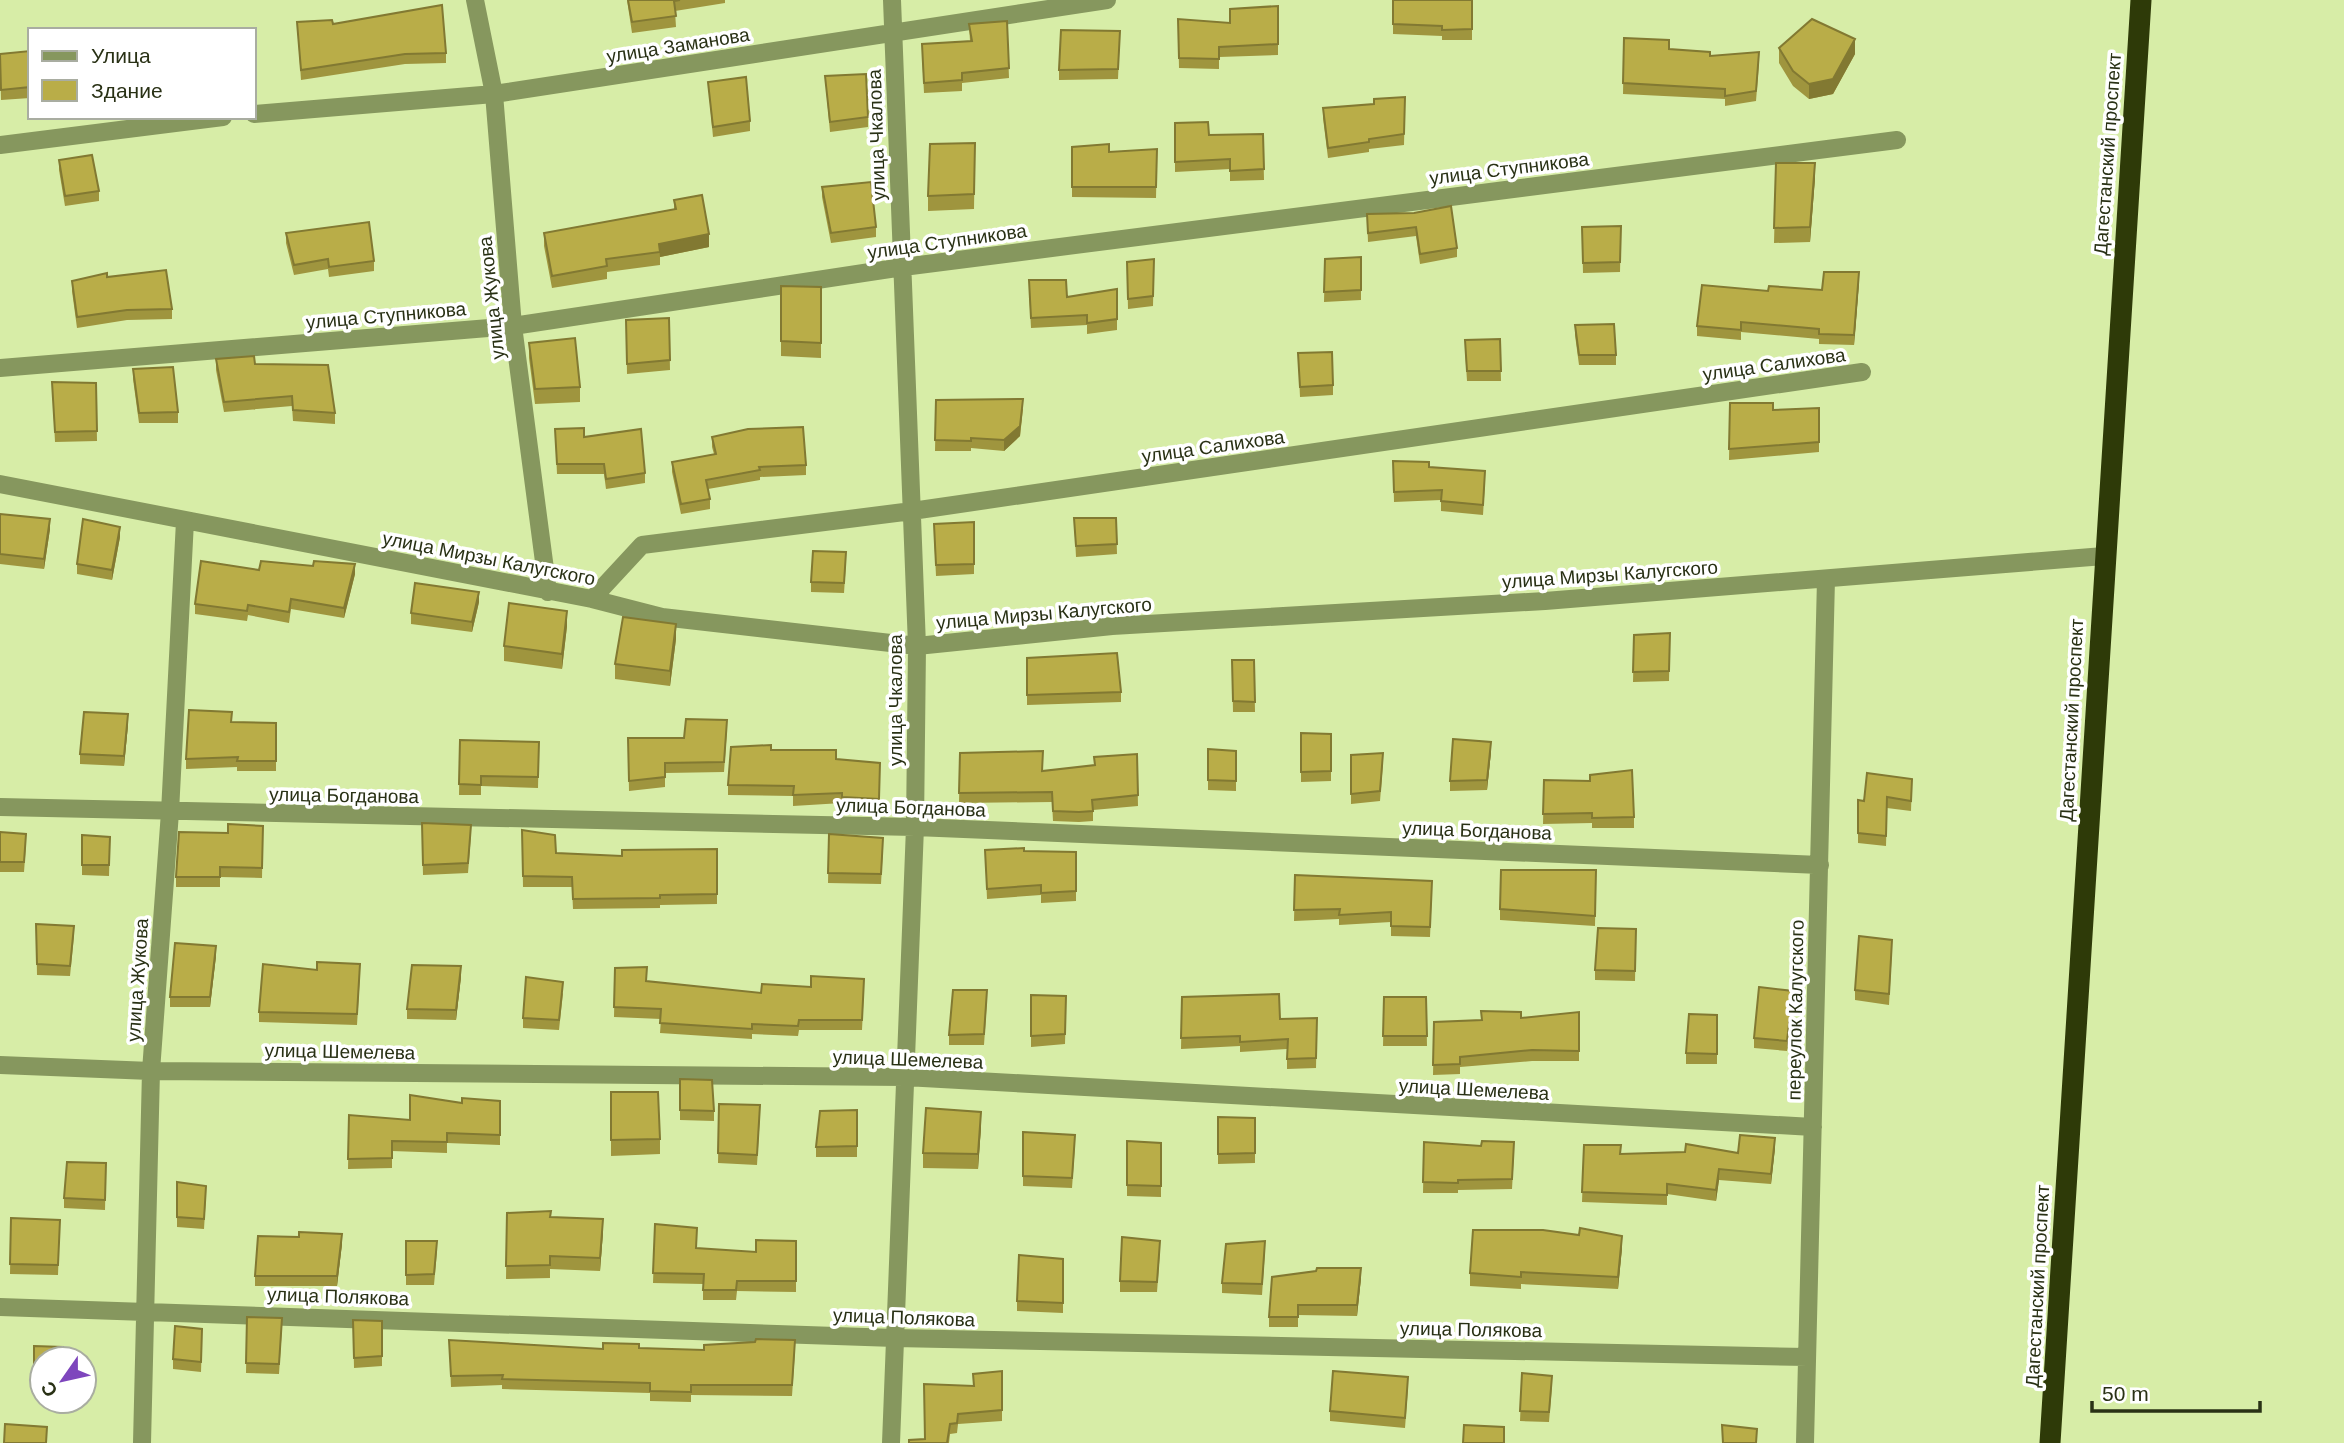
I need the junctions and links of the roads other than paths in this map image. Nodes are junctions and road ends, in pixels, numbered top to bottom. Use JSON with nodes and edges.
{"nodes":[{"id":1,"x":475,"y":0,"type":"edge"},
{"id":2,"x":892,"y":0,"type":"edge"},
{"id":3,"x":1107,"y":0,"type":"edge"},
{"id":4,"x":2141,"y":0,"type":"edge"},
{"id":5,"x":893,"y":34,"type":"junction"},
{"id":6,"x":494,"y":94,"type":"junction"},
{"id":7,"x":256,"y":114,"type":"edge"},
{"id":8,"x":207,"y":119,"type":"edge"},
{"id":9,"x":1897,"y":140,"type":"dead end"},
{"id":10,"x":0,"y":145,"type":"edge"},
{"id":11,"x":903,"y":267,"type":"junction"},
{"id":12,"x":513,"y":326,"type":"junction"},
{"id":13,"x":0,"y":368,"type":"edge"},
{"id":14,"x":1862,"y":372,"type":"dead end"},
{"id":15,"x":0,"y":484,"type":"edge"},
{"id":16,"x":912,"y":511,"type":"junction"},
{"id":17,"x":185,"y":521,"type":"junction"},
{"id":18,"x":2104,"y":556,"type":"junction"},
{"id":19,"x":1826,"y":579,"type":"junction"},
{"id":20,"x":548,"y":592,"type":"junction"},
{"id":21,"x":592,"y":599,"type":"junction"},
{"id":22,"x":917,"y":646,"type":"junction"},
{"id":23,"x":0,"y":807,"type":"edge"},
{"id":24,"x":170,"y":812,"type":"junction"},
{"id":25,"x":915,"y":827,"type":"junction"},
{"id":26,"x":1820,"y":865,"type":"junction"},
{"id":27,"x":0,"y":1065,"type":"edge"},
{"id":28,"x":151,"y":1071,"type":"junction"},
{"id":29,"x":905,"y":1077,"type":"junction"},
{"id":30,"x":1813,"y":1127,"type":"junction"},
{"id":31,"x":0,"y":1307,"type":"edge"},
{"id":32,"x":145,"y":1310,"type":"junction"},
{"id":33,"x":895,"y":1338,"type":"junction"},
{"id":34,"x":1807,"y":1357,"type":"junction"},
{"id":35,"x":142,"y":1443,"type":"edge"},
{"id":36,"x":891,"y":1443,"type":"edge"},
{"id":37,"x":1805,"y":1443,"type":"edge"},
{"id":38,"x":2050,"y":1443,"type":"edge"}],
"edges":[{"from":1,"to":6,"type":"street","name":"улица Жукова"},
{"from":2,"to":5,"type":"street","name":"улица Чкалова"},
{"from":3,"to":5,"type":"street","name":"улица Заманова"},
{"from":4,"to":18,"type":"highway","name":"Дагестанский проспект"},
{"from":5,"to":6,"type":"street","name":"улица Заманова"},
{"from":5,"to":11,"type":"street","name":"улица Чкалова"},
{"from":6,"to":7,"type":"street","name":"улица Заманова"},
{"from":6,"to":12,"type":"street","name":"улица Жукова"},
{"from":8,"to":10,"type":"street"},
{"from":9,"to":11,"type":"street","name":"улица Ступникова"},
{"from":11,"to":12,"type":"street","name":"улица Ступникова"},
{"from":11,"to":16,"type":"street","name":"улица Чкалова"},
{"from":12,"to":13,"type":"street","name":"улица Ступникова"},
{"from":12,"to":20,"type":"street","name":"улица Жукова"},
{"from":14,"to":16,"type":"street","name":"улица Салихова"},
{"from":15,"to":17,"type":"street","name":"улица Мирзы Калугского"},
{"from":16,"to":21,"type":"street","name":"улица Салихова"},
{"from":16,"to":22,"type":"street","name":"улица Чкалова"},
{"from":17,"to":20,"type":"street","name":"улица Мирзы Калугского"},
{"from":17,"to":24,"type":"street","name":"улица Жукова"},
{"from":18,"to":19,"type":"street","name":"улица Мирзы Калугского"},
{"from":18,"to":38,"type":"highway","name":"Дагестанский проспект"},
{"from":19,"to":22,"type":"street","name":"улица Мирзы Калугского"},
{"from":19,"to":26,"type":"street","name":"переулок Калугского"},
{"from":20,"to":21,"type":"street","name":"улица Мирзы Калугского"},
{"from":21,"to":22,"type":"street","name":"улица Мирзы Калугского"},
{"from":22,"to":25,"type":"street","name":"улица Чкалова"},
{"from":23,"to":24,"type":"street","name":"улица Богданова"},
{"from":24,"to":25,"type":"street","name":"улица Богданова"},
{"from":24,"to":28,"type":"street","name":"улица Жукова"},
{"from":25,"to":26,"type":"street","name":"улица Богданова"},
{"from":25,"to":29,"type":"street","name":"улица Чкалова"},
{"from":26,"to":30,"type":"street","name":"переулок Калугского"},
{"from":27,"to":28,"type":"street","name":"улица Шемелева"},
{"from":28,"to":29,"type":"street","name":"улица Шемелева"},
{"from":28,"to":32,"type":"street","name":"улица Жукова"},
{"from":29,"to":30,"type":"street","name":"улица Шемелева"},
{"from":29,"to":33,"type":"street","name":"улица Чкалова"},
{"from":30,"to":34,"type":"street","name":"переулок Калугского"},
{"from":31,"to":32,"type":"street","name":"улица Полякова"},
{"from":32,"to":33,"type":"street","name":"улица Полякова"},
{"from":32,"to":35,"type":"street","name":"улица Жукова"},
{"from":33,"to":34,"type":"street","name":"улица Полякова"},
{"from":33,"to":36,"type":"street","name":"улица Чкалова"},
{"from":34,"to":37,"type":"street","name":"переулок Калугского"}]}
